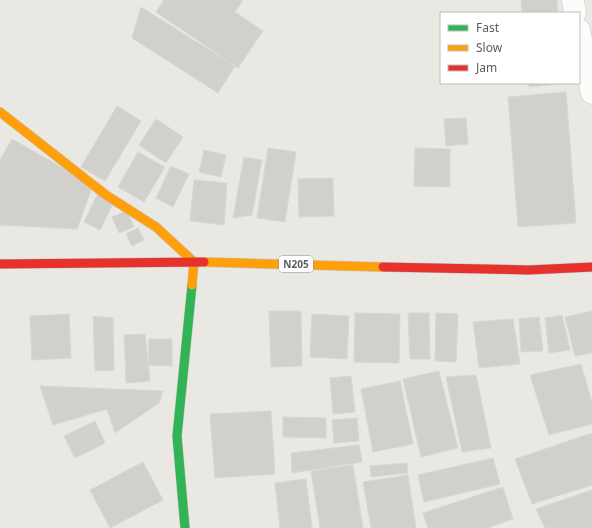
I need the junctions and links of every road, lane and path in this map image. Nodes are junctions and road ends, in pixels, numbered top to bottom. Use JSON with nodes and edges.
{"nodes":[{"id":1,"x":573,"y":0,"type":"edge"},
{"id":2,"x":575,"y":12,"type":"edge"},
{"id":3,"x":580,"y":35,"type":"edge"},
{"id":4,"x":592,"y":93,"type":"edge"},
{"id":5,"x":0,"y":112,"type":"edge"},
{"id":6,"x":194,"y":262,"type":"junction"},
{"id":7,"x":0,"y":264,"type":"edge"},
{"id":8,"x":592,"y":267,"type":"edge"},
{"id":9,"x":185,"y":528,"type":"edge"}],
"edges":[{"from":1,"to":2,"type":"street"},
{"from":3,"to":4,"type":"street"},
{"from":5,"to":6,"type":"main road"},
{"from":6,"to":7,"type":"main road","number":"N205"},
{"from":6,"to":8,"type":"main road","number":"N205"},
{"from":6,"to":9,"type":"main road"}]}
